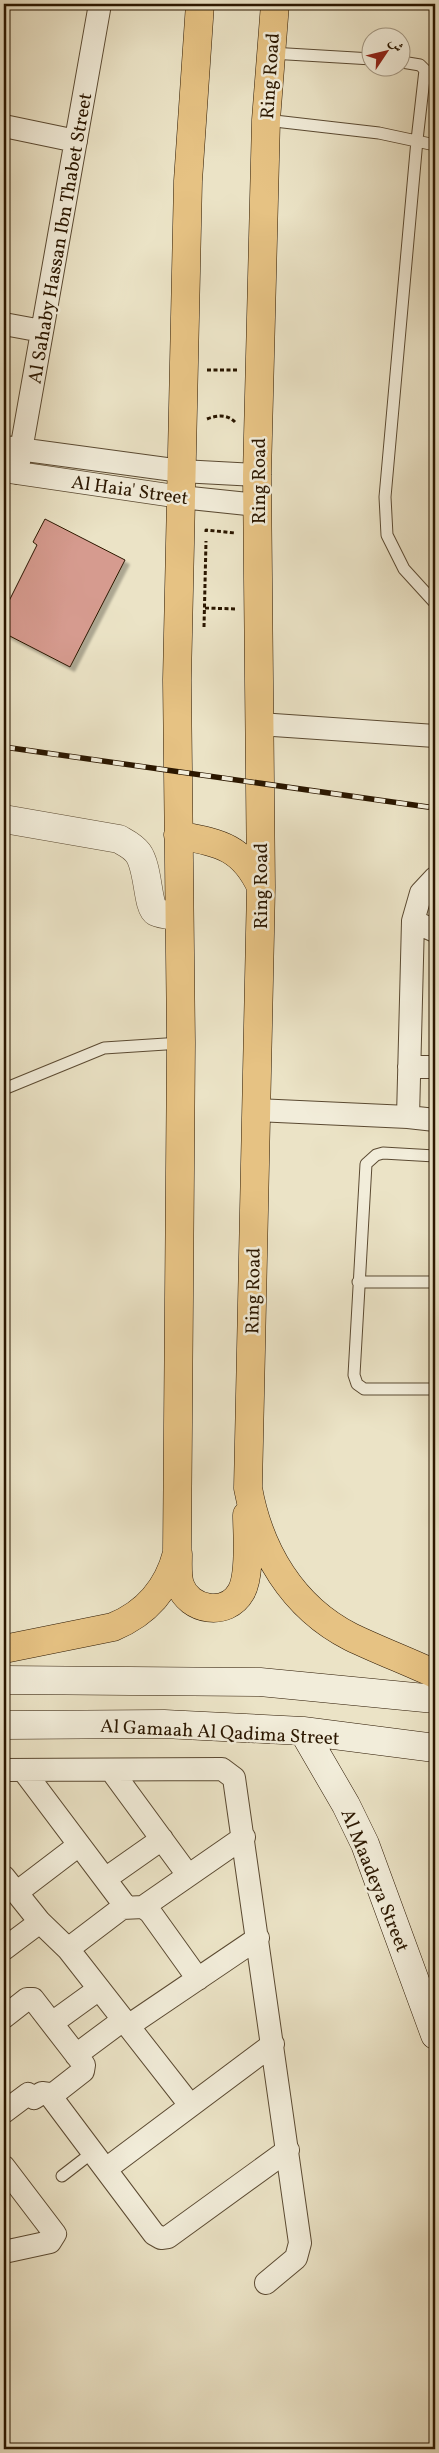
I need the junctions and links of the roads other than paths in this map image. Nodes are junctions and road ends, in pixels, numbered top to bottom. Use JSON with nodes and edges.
{"nodes":[{"id":1,"x":100,"y":4,"type":"edge"},
{"id":2,"x":200,"y":4,"type":"edge"},
{"id":3,"x":274,"y":4,"type":"edge"},
{"id":4,"x":270,"y":53,"type":"junction"},
{"id":5,"x":362,"y":58,"type":"edge"},
{"id":6,"x":412,"y":64,"type":"edge"},
{"id":7,"x":266,"y":120,"type":"junction"},
{"id":8,"x":4,"y":126,"type":"edge"},
{"id":9,"x":416,"y":140,"type":"junction"},
{"id":10,"x":76,"y":141,"type":"junction"},
{"id":11,"x":435,"y":145,"type":"edge"},
{"id":12,"x":4,"y":324,"type":"edge"},
{"id":13,"x":42,"y":331,"type":"junction"},
{"id":14,"x":13,"y":448,"type":"edge"},
{"id":15,"x":10,"y":472,"type":"edge"},
{"id":16,"x":257,"y":475,"type":"junction"},
{"id":17,"x":181,"y":484,"type":"junction"},
{"id":18,"x":257,"y":505,"type":"junction"},
{"id":19,"x":435,"y":603,"type":"edge"},
{"id":20,"x":259,"y":724,"type":"junction"},
{"id":21,"x":435,"y":736,"type":"edge"},
{"id":22,"x":4,"y":819,"type":"edge"},
{"id":23,"x":178,"y":834,"type":"junction"},
{"id":24,"x":435,"y":878,"type":"edge"},
{"id":25,"x":261,"y":887,"type":"junction"},
{"id":26,"x":179,"y":916,"type":"junction"},
{"id":27,"x":413,"y":921,"type":"junction"},
{"id":28,"x":435,"y":931,"type":"edge"},
{"id":29,"x":181,"y":1043,"type":"junction"},
{"id":30,"x":409,"y":1066,"type":"junction"},
{"id":31,"x":435,"y":1067,"type":"edge"},
{"id":32,"x":4,"y":1089,"type":"edge"},
{"id":33,"x":256,"y":1110,"type":"junction"},
{"id":34,"x":408,"y":1117,"type":"junction"},
{"id":35,"x":435,"y":1120,"type":"edge"},
{"id":36,"x":435,"y":1156,"type":"edge"},
{"id":37,"x":358,"y":1282,"type":"junction"},
{"id":38,"x":435,"y":1282,"type":"edge"},
{"id":39,"x":435,"y":1389,"type":"edge"},
{"id":40,"x":248,"y":1488,"type":"junction"},
{"id":41,"x":178,"y":1553,"type":"junction"},
{"id":42,"x":4,"y":1649,"type":"edge"},
{"id":43,"x":435,"y":1674,"type":"edge"},
{"id":44,"x":4,"y":1680,"type":"edge"},
{"id":45,"x":435,"y":1699,"type":"edge"},
{"id":46,"x":4,"y":1725,"type":"edge"},
{"id":47,"x":304,"y":1731,"type":"junction"},
{"id":48,"x":435,"y":1748,"type":"edge"},
{"id":49,"x":14,"y":1770,"type":"edge"},
{"id":50,"x":111,"y":1770,"type":"junction"},
{"id":51,"x":244,"y":1836,"type":"junction"},
{"id":52,"x":162,"y":1839,"type":"junction"},
{"id":53,"x":79,"y":1844,"type":"junction"},
{"id":54,"x":188,"y":1875,"type":"junction"},
{"id":55,"x":105,"y":1879,"type":"junction"},
{"id":56,"x":10,"y":1885,"type":"edge"},
{"id":57,"x":134,"y":1907,"type":"junction"},
{"id":58,"x":40,"y":1922,"type":"junction"},
{"id":59,"x":258,"y":1938,"type":"junction"},
{"id":60,"x":4,"y":1949,"type":"edge"},
{"id":61,"x":68,"y":1949,"type":"junction"},
{"id":62,"x":198,"y":1979,"type":"junction"},
{"id":63,"x":99,"y":1989,"type":"junction"},
{"id":64,"x":4,"y":2017,"type":"edge"},
{"id":65,"x":52,"y":2023,"type":"junction"},
{"id":66,"x":126,"y":2023,"type":"junction"},
{"id":67,"x":435,"y":2035,"type":"edge"},
{"id":68,"x":273,"y":2044,"type":"junction"},
{"id":69,"x":76,"y":2055,"type":"junction"},
{"id":70,"x":51,"y":2096,"type":"junction"},
{"id":71,"x":190,"y":2105,"type":"junction"},
{"id":72,"x":4,"y":2112,"type":"edge"},
{"id":73,"x":288,"y":2150,"type":"junction"},
{"id":74,"x":100,"y":2160,"type":"junction"},
{"id":75,"x":4,"y":2167,"type":"edge"},
{"id":76,"x":62,"y":2176,"type":"dead end"},
{"id":77,"x":4,"y":2252,"type":"edge"},
{"id":78,"x":266,"y":2282,"type":"dead end"}],
"edges":[{"from":1,"to":10,"type":"street","name":"Al Sahaby Hassan Ibn Thabet Street"},
{"from":2,"to":17,"type":"main road"},
{"from":3,"to":4,"type":"main road","name":"Ring Road"},
{"from":4,"to":5,"type":"lane"},
{"from":4,"to":7,"type":"main road","name":"Ring Road"},
{"from":6,"to":9,"type":"lane"},
{"from":7,"to":9,"type":"lane"},
{"from":7,"to":16,"type":"main road","name":"Ring Road"},
{"from":8,"to":10,"type":"street"},
{"from":9,"to":11,"type":"lane"},
{"from":9,"to":19,"type":"lane"},
{"from":10,"to":13,"type":"street","name":"Al Sahaby Hassan Ibn Thabet Street"},
{"from":12,"to":13,"type":"street"},
{"from":13,"to":14,"type":"street","name":"Al Sahaby Hassan Ibn Thabet Street"},
{"from":14,"to":15,"type":"street","name":"Al Sahaby Hassan Ibn Thabet Street"},
{"from":14,"to":17,"type":"street","name":"Al Haia' Street"},
{"from":15,"to":17,"type":"street","name":"Al Haia' Street"},
{"from":16,"to":17,"type":"street","name":"Al Haia' Street"},
{"from":16,"to":18,"type":"main road","name":"Ring Road"},
{"from":17,"to":18,"type":"street","name":"Al Haia' Street"},
{"from":17,"to":23,"type":"main road"},
{"from":18,"to":20,"type":"main road","name":"Ring Road"},
{"from":20,"to":21,"type":"street"},
{"from":20,"to":25,"type":"main road","name":"Ring Road"},
{"from":22,"to":26,"type":"main road"},
{"from":23,"to":25,"type":"main road"},
{"from":23,"to":26,"type":"main road"},
{"from":24,"to":27,"type":"street"},
{"from":25,"to":33,"type":"main road","name":"Ring Road"},
{"from":26,"to":29,"type":"main road"},
{"from":27,"to":28,"type":"street"},
{"from":27,"to":30,"type":"street"},
{"from":29,"to":32,"type":"lane"},
{"from":29,"to":41,"type":"main road"},
{"from":30,"to":31,"type":"street"},
{"from":30,"to":34,"type":"street"},
{"from":33,"to":34,"type":"street"},
{"from":33,"to":40,"type":"main road","name":"Ring Road"},
{"from":34,"to":35,"type":"street"},
{"from":36,"to":37,"type":"lane"},
{"from":37,"to":38,"type":"lane"},
{"from":37,"to":39,"type":"lane"},
{"from":40,"to":41,"type":"main road"},
{"from":40,"to":43,"type":"main road","name":"Ring Road"},
{"from":41,"to":42,"type":"main road"},
{"from":44,"to":45,"type":"main road"},
{"from":46,"to":47,"type":"main road","name":"Al Gamaah Al Qadima Street"},
{"from":47,"to":48,"type":"main road","name":"Al Gamaah Al Qadima Street"},
{"from":47,"to":67,"type":"main road","name":"Al Maadeya Street"},
{"from":49,"to":50,"type":"street"},
{"from":49,"to":53,"type":"street"},
{"from":50,"to":51,"type":"street"},
{"from":50,"to":52,"type":"street"},
{"from":51,"to":54,"type":"street"},
{"from":51,"to":59,"type":"street"},
{"from":52,"to":54,"type":"street"},
{"from":52,"to":55,"type":"street"},
{"from":53,"to":55,"type":"street"},
{"from":53,"to":56,"type":"street"},
{"from":54,"to":57,"type":"street"},
{"from":55,"to":57,"type":"street"},
{"from":56,"to":58,"type":"street"},
{"from":57,"to":61,"type":"street"},
{"from":57,"to":62,"type":"street"},
{"from":58,"to":60,"type":"street"},
{"from":58,"to":61,"type":"street"},
{"from":59,"to":62,"type":"street"},
{"from":59,"to":68,"type":"street"},
{"from":61,"to":63,"type":"street"},
{"from":62,"to":66,"type":"street"},
{"from":63,"to":65,"type":"street"},
{"from":63,"to":66,"type":"street"},
{"from":64,"to":65,"type":"street"},
{"from":65,"to":69,"type":"street"},
{"from":66,"to":69,"type":"street"},
{"from":66,"to":71,"type":"street"},
{"from":68,"to":71,"type":"street"},
{"from":68,"to":73,"type":"street"},
{"from":69,"to":70,"type":"street"},
{"from":70,"to":72,"type":"street"},
{"from":70,"to":74,"type":"street"},
{"from":71,"to":74,"type":"street"},
{"from":73,"to":74,"type":"street"},
{"from":73,"to":78,"type":"street"},
{"from":74,"to":76,"type":"lane"},
{"from":75,"to":77,"type":"street"}]}
